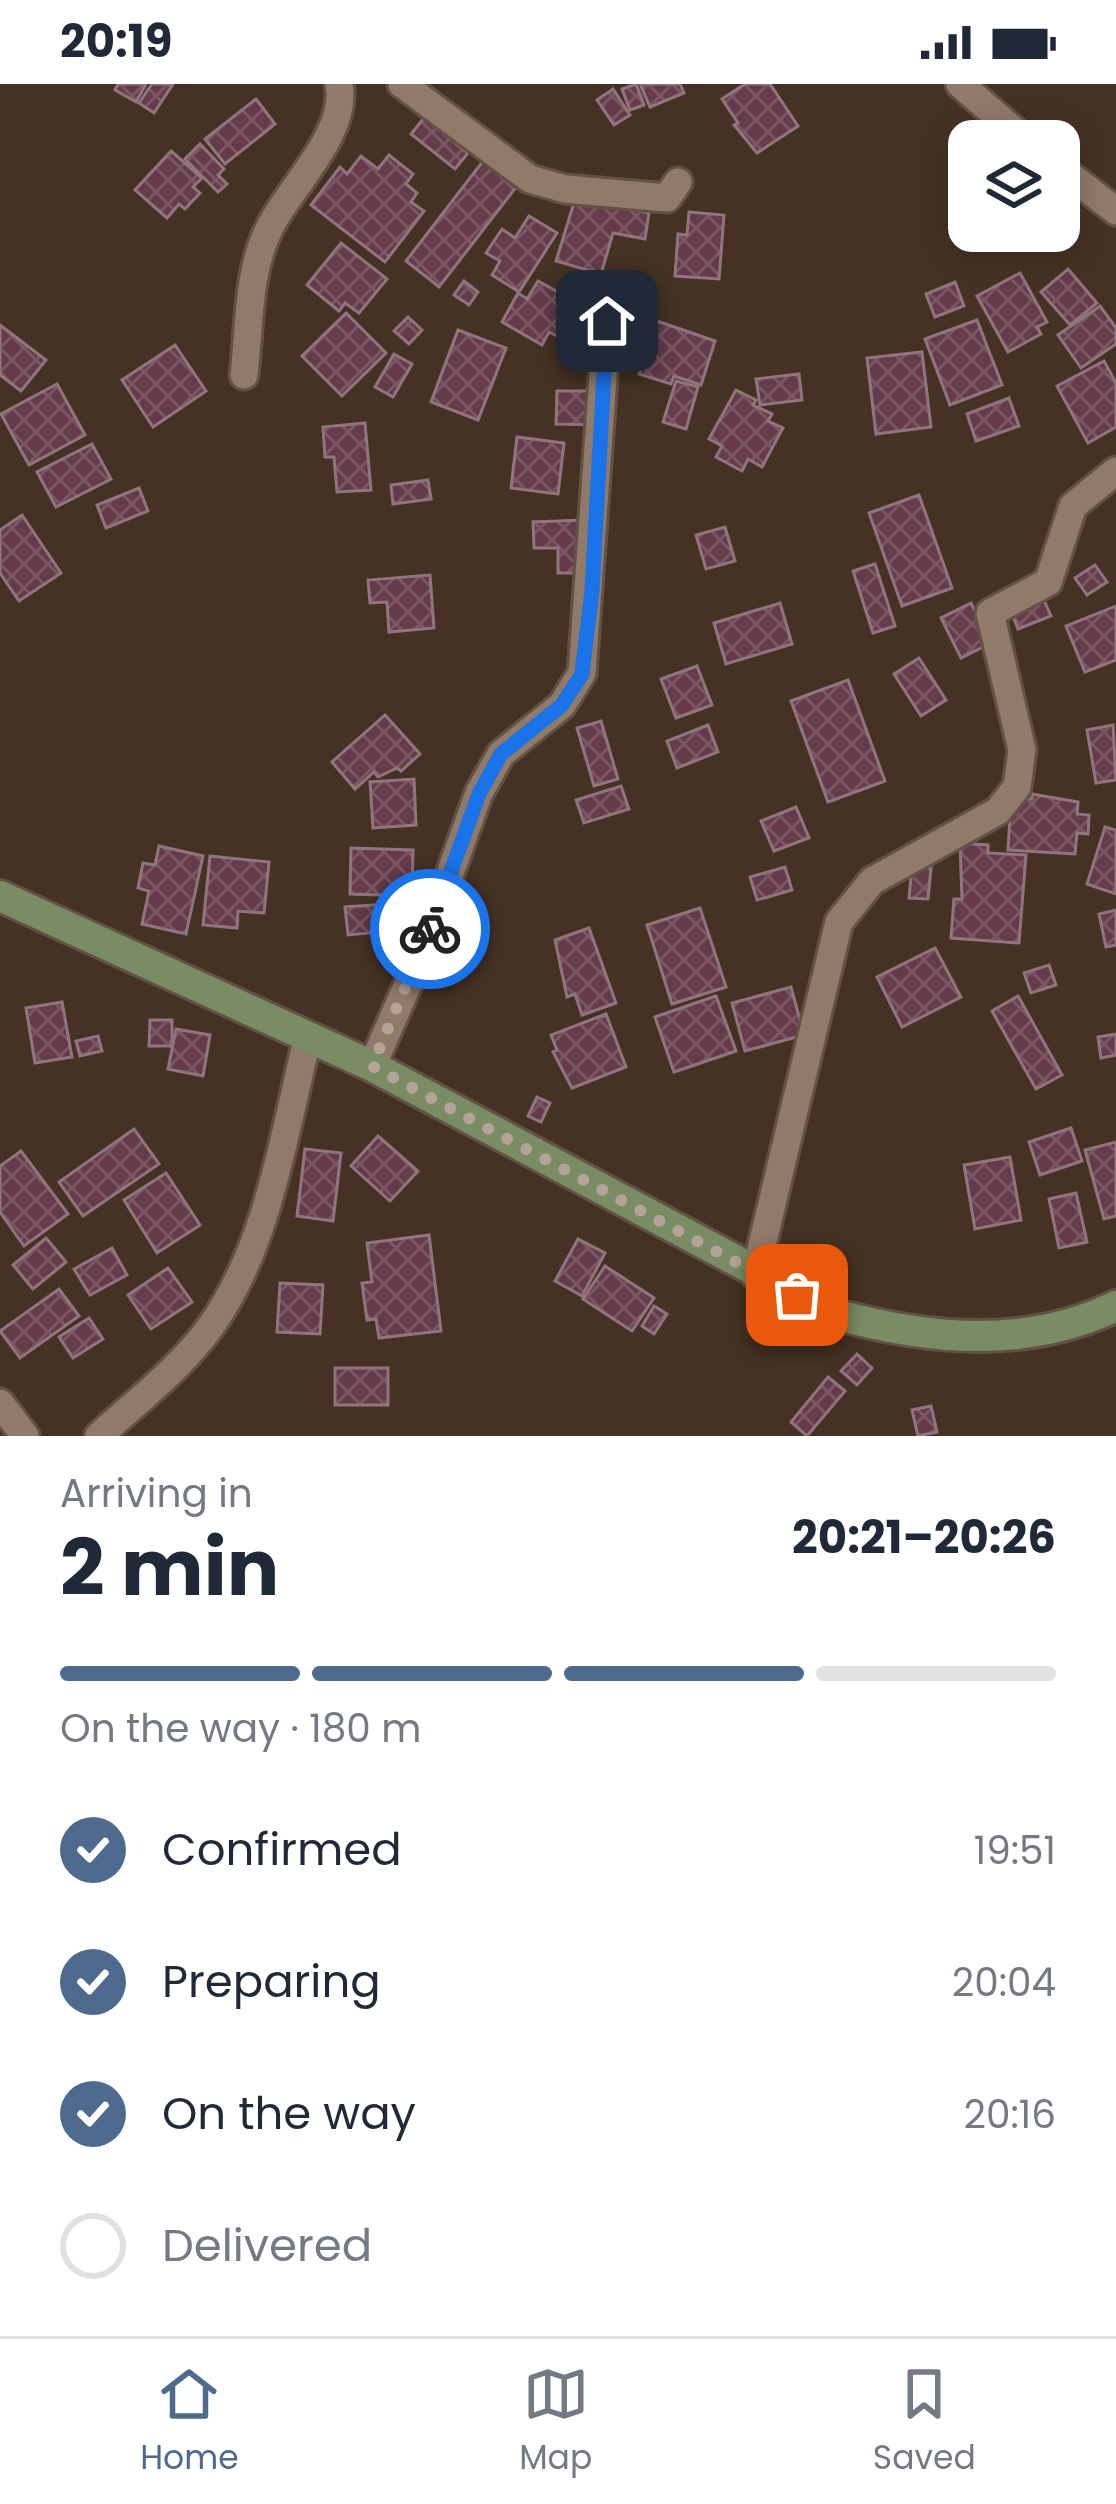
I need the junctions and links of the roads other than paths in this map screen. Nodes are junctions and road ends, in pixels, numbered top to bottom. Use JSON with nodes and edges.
{"nodes":[{"id":1,"x":338,"y":84,"type":"edge"},
{"id":2,"x":402,"y":84,"type":"edge"},
{"id":3,"x":960,"y":84,"type":"edge"},
{"id":4,"x":1002,"y":120,"type":"edge"},
{"id":5,"x":678,"y":182,"type":"dead end"},
{"id":6,"x":1080,"y":184,"type":"edge"},
{"id":7,"x":1116,"y":212,"type":"edge"},
{"id":8,"x":607,"y":321,"type":"dead end"},
{"id":9,"x":244,"y":375,"type":"dead end"},
{"id":10,"x":1116,"y":471,"type":"edge"},
{"id":11,"x":0,"y":896,"type":"edge"},
{"id":12,"x":308,"y":1037,"type":"junction"},
{"id":13,"x":372,"y":1066,"type":"junction"},
{"id":14,"x":755,"y":1275,"type":"junction"},
{"id":15,"x":1116,"y":1306,"type":"edge"},
{"id":16,"x":0,"y":1403,"type":"edge"},
{"id":17,"x":26,"y":1436,"type":"edge"},
{"id":18,"x":99,"y":1436,"type":"edge"}],
"edges":[{"from":1,"to":9,"type":"street"},
{"from":2,"to":5,"type":"street"},
{"from":3,"to":4,"type":"street"},
{"from":6,"to":7,"type":"street"},
{"from":8,"to":13,"type":"street"},
{"from":10,"to":14,"type":"street"},
{"from":11,"to":12,"type":"main road"},
{"from":12,"to":13,"type":"main road"},
{"from":12,"to":18,"type":"street"},
{"from":13,"to":14,"type":"main road"},
{"from":14,"to":15,"type":"main road"},
{"from":16,"to":17,"type":"street"}]}
